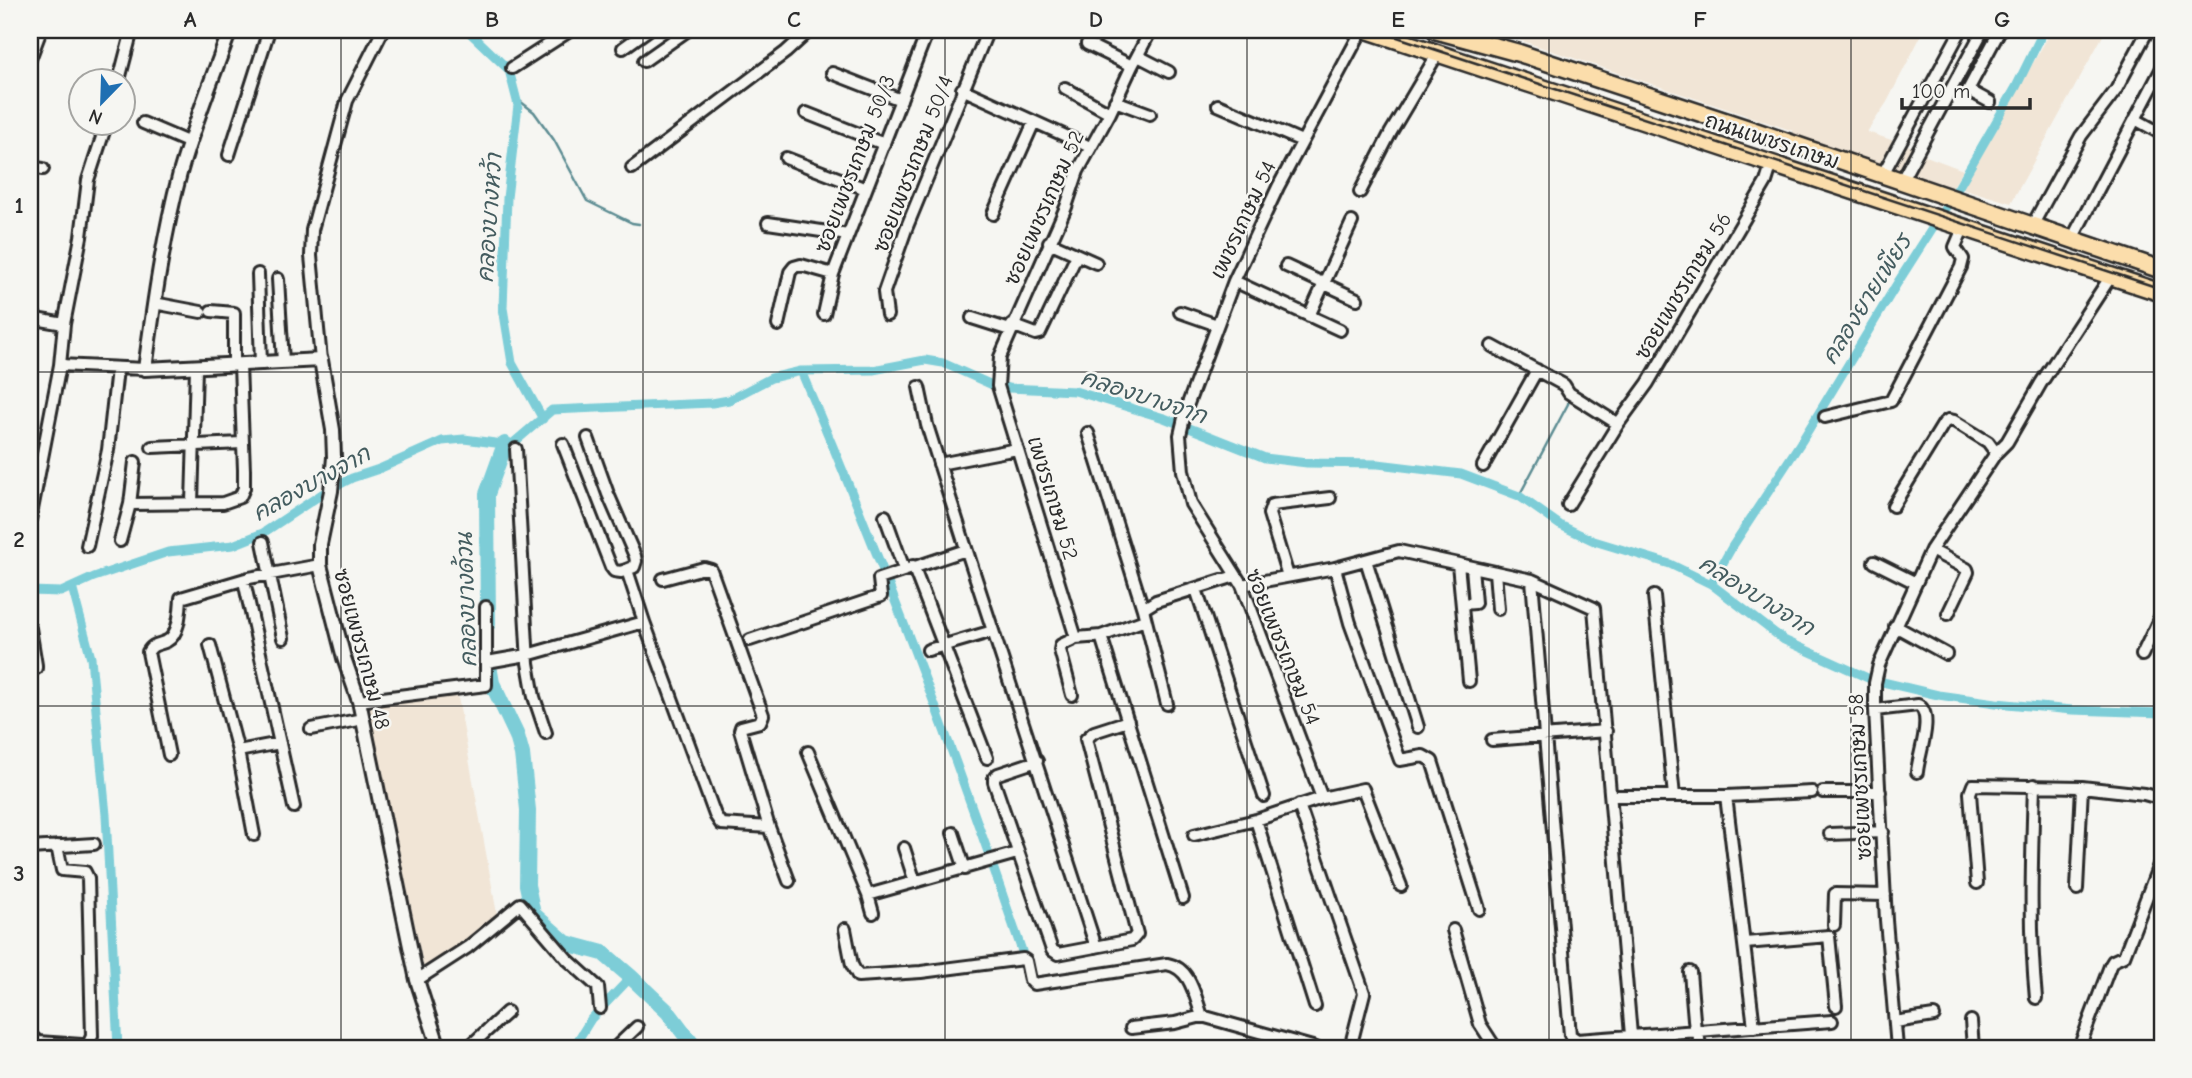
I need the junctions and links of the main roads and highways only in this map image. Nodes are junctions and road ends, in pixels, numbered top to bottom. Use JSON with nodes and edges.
{"nodes":[{"id":1,"x":1364,"y":30,"type":"edge"},
{"id":2,"x":1436,"y":30,"type":"edge"},
{"id":3,"x":2160,"y":271,"type":"edge"},
{"id":4,"x":2158,"y":289,"type":"edge"}],
"edges":[{"from":1,"to":4,"type":"main road","name":"ถนนเพชรเกษม"},
{"from":2,"to":3,"type":"main road","name":"ถนนเพชรเกษม"},
{"from":3,"to":4,"type":"main road"}]}
